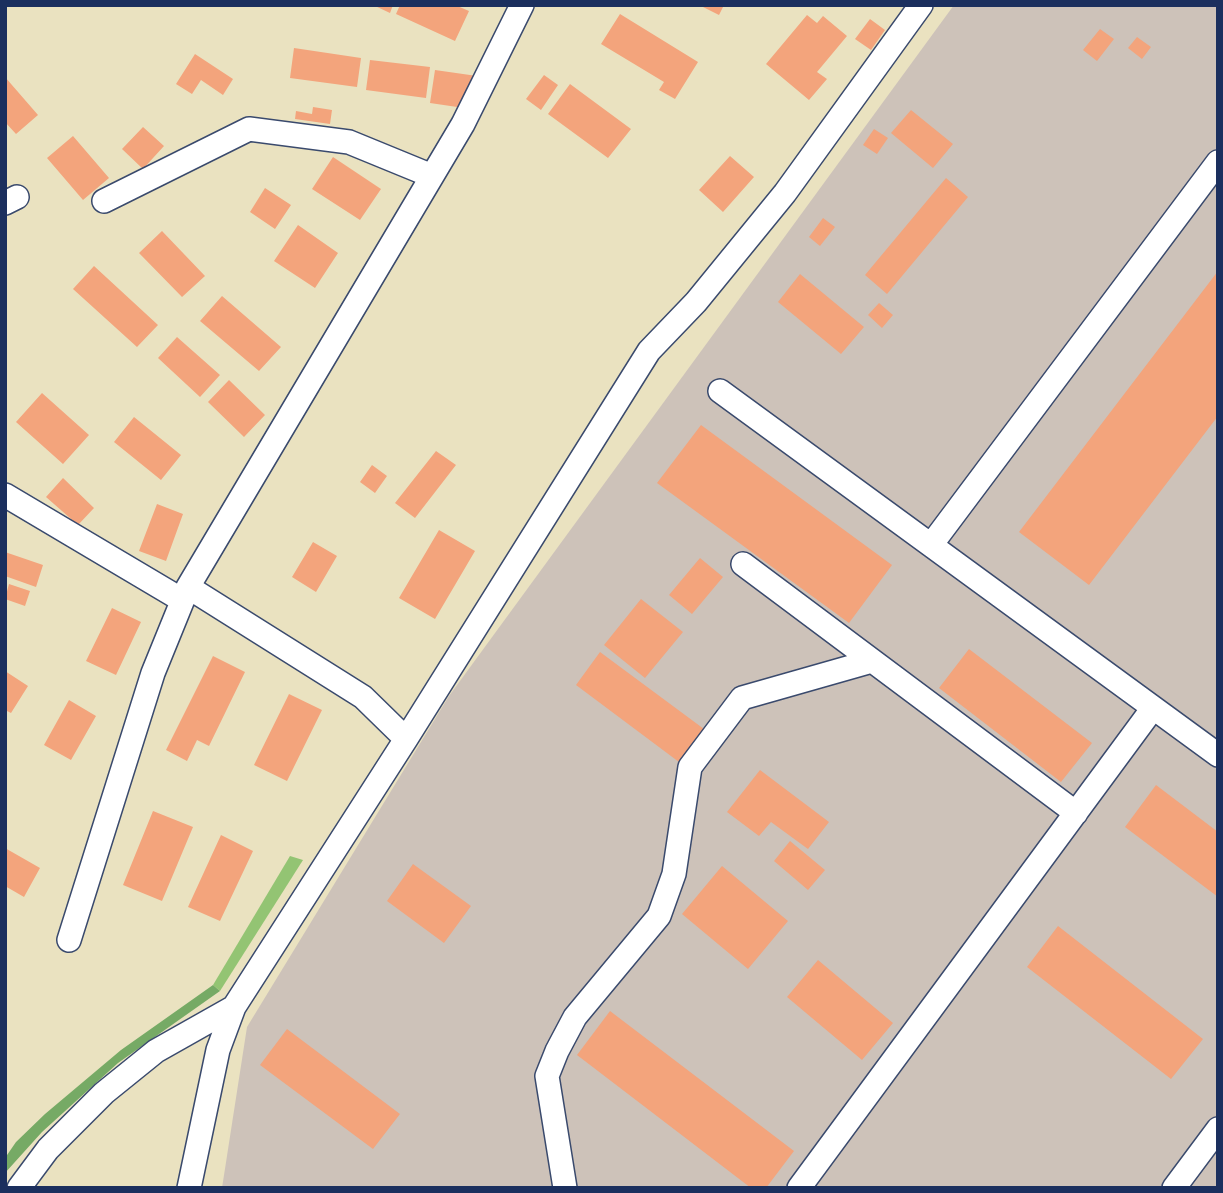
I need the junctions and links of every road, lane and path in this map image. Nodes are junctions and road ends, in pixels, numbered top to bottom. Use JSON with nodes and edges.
{"nodes":[{"id":1,"x":522,"y":5,"type":"edge"},
{"id":2,"x":921,"y":5,"type":"edge"},
{"id":3,"x":1218,"y":162,"type":"edge"},
{"id":4,"x":432,"y":176,"type":"junction"},
{"id":5,"x":104,"y":201,"type":"dead end"},
{"id":6,"x":720,"y":391,"type":"dead end"},
{"id":7,"x":5,"y":495,"type":"edge"},
{"id":8,"x":931,"y":545,"type":"junction"},
{"id":9,"x":743,"y":564,"type":"dead end"},
{"id":10,"x":185,"y":594,"type":"junction"},
{"id":11,"x":872,"y":661,"type":"junction"},
{"id":12,"x":1153,"y":708,"type":"junction"},
{"id":13,"x":406,"y":739,"type":"junction"},
{"id":14,"x":1218,"y":755,"type":"edge"},
{"id":15,"x":1076,"y":813,"type":"junction"},
{"id":16,"x":69,"y":940,"type":"dead end"},
{"id":17,"x":234,"y":1007,"type":"junction"},
{"id":18,"x":1218,"y":1129,"type":"edge"},
{"id":19,"x":19,"y":1188,"type":"edge"},
{"id":20,"x":189,"y":1188,"type":"edge"},
{"id":21,"x":565,"y":1188,"type":"edge"},
{"id":22,"x":799,"y":1188,"type":"edge"},
{"id":23,"x":1174,"y":1188,"type":"edge"}],
"edges":[{"from":1,"to":4,"type":"street"},
{"from":2,"to":13,"type":"street"},
{"from":3,"to":8,"type":"street"},
{"from":4,"to":5,"type":"street"},
{"from":4,"to":10,"type":"street"},
{"from":6,"to":8,"type":"street"},
{"from":7,"to":10,"type":"street"},
{"from":8,"to":12,"type":"street"},
{"from":9,"to":11,"type":"street"},
{"from":10,"to":13,"type":"street"},
{"from":10,"to":16,"type":"street"},
{"from":11,"to":15,"type":"street"},
{"from":11,"to":21,"type":"street"},
{"from":12,"to":14,"type":"street"},
{"from":12,"to":15,"type":"street"},
{"from":13,"to":17,"type":"street"},
{"from":15,"to":22,"type":"street"},
{"from":17,"to":19,"type":"street"},
{"from":17,"to":20,"type":"street"},
{"from":18,"to":23,"type":"street"}]}
